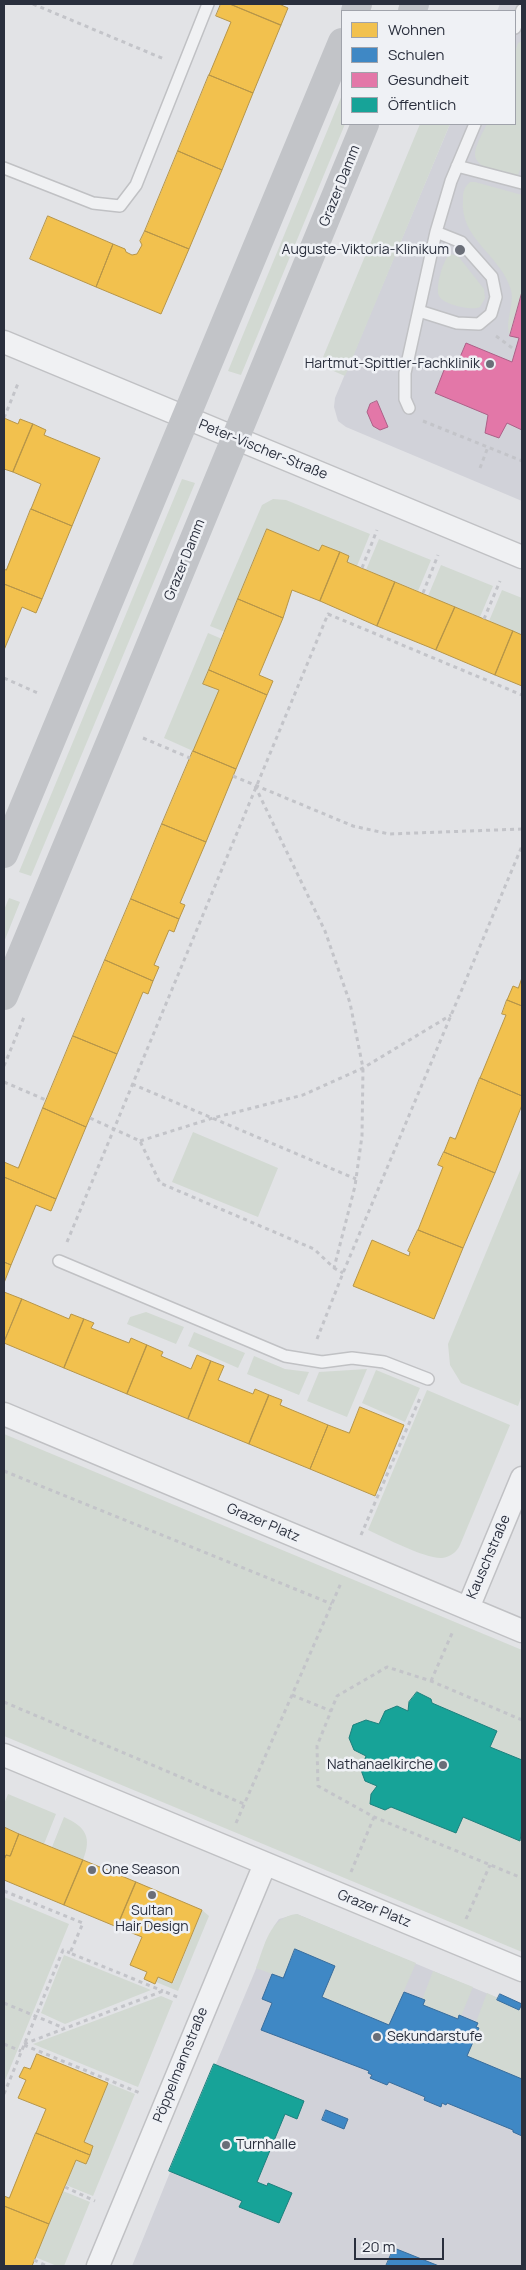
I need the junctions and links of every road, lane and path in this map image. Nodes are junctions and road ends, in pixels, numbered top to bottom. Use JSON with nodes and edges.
{"nodes":[{"id":1,"x":33,"y":4,"type":"edge"},
{"id":2,"x":208,"y":4,"type":"edge"},
{"id":3,"x":522,"y":10,"type":"edge"},
{"id":4,"x":516,"y":25,"type":"edge"},
{"id":5,"x":341,"y":44,"type":"edge"},
{"id":6,"x":183,"y":67,"type":"junction"},
{"id":7,"x":365,"y":125,"type":"edge"},
{"id":8,"x":474,"y":125,"type":"edge"},
{"id":9,"x":457,"y":166,"type":"junction"},
{"id":10,"x":4,"y":168,"type":"edge"},
{"id":11,"x":522,"y":183,"type":"edge"},
{"id":12,"x":436,"y":232,"type":"junction"},
{"id":13,"x":419,"y":312,"type":"junction"},
{"id":14,"x":4,"y":342,"type":"edge"},
{"id":15,"x":19,"y":381,"type":"dead end"},
{"id":16,"x":409,"y":408,"type":"joint"},
{"id":17,"x":4,"y":418,"type":"edge"},
{"id":18,"x":185,"y":418,"type":"junction"},
{"id":19,"x":235,"y":438,"type":"junction"},
{"id":20,"x":488,"y":446,"type":"junction"},
{"id":21,"x":522,"y":461,"type":"edge"},
{"id":22,"x":480,"y":468,"type":"dead end"},
{"id":23,"x":377,"y":530,"type":"dead end"},
{"id":24,"x":438,"y":555,"type":"dead end"},
{"id":25,"x":522,"y":557,"type":"edge"},
{"id":26,"x":362,"y":568,"type":"dead end"},
{"id":27,"x":500,"y":581,"type":"dead end"},
{"id":28,"x":423,"y":593,"type":"dead end"},
{"id":29,"x":484,"y":619,"type":"dead end"},
{"id":30,"x":4,"y":678,"type":"edge"},
{"id":31,"x":42,"y":695,"type":"dead end"},
{"id":32,"x":522,"y":695,"type":"edge"},
{"id":33,"x":140,"y":737,"type":"dead end"},
{"id":34,"x":190,"y":758,"type":"dead end"},
{"id":35,"x":233,"y":776,"type":"dead end"},
{"id":36,"x":255,"y":786,"type":"junction"},
{"id":37,"x":522,"y":829,"type":"edge"},
{"id":38,"x":522,"y":846,"type":"edge"},
{"id":39,"x":4,"y":854,"type":"edge"},
{"id":40,"x":4,"y":996,"type":"edge"},
{"id":41,"x":452,"y":1014,"type":"junction"},
{"id":42,"x":363,"y":1068,"type":"junction"},
{"id":43,"x":4,"y":1082,"type":"edge"},
{"id":44,"x":132,"y":1084,"type":"junction"},
{"id":45,"x":46,"y":1100,"type":"dead end"},
{"id":46,"x":90,"y":1118,"type":"dead end"},
{"id":47,"x":213,"y":1118,"type":"junction"},
{"id":48,"x":114,"y":1128,"type":"junction"},
{"id":49,"x":140,"y":1141,"type":"junction"},
{"id":50,"x":356,"y":1179,"type":"junction"},
{"id":51,"x":59,"y":1261,"type":"joint"},
{"id":52,"x":334,"y":1268,"type":"junction"},
{"id":53,"x":343,"y":1273,"type":"junction"},
{"id":54,"x":324,"y":1321,"type":"dead end"},
{"id":55,"x":428,"y":1380,"type":"joint"},
{"id":56,"x":4,"y":1414,"type":"edge"},
{"id":57,"x":4,"y":1471,"type":"edge"},
{"id":58,"x":522,"y":1478,"type":"edge"},
{"id":59,"x":360,"y":1540,"type":"dead end"},
{"id":60,"x":344,"y":1576,"type":"dead end"},
{"id":61,"x":332,"y":1604,"type":"junction"},
{"id":62,"x":466,"y":1607,"type":"junction"},
{"id":63,"x":522,"y":1630,"type":"edge"},
{"id":64,"x":431,"y":1681,"type":"junction"},
{"id":65,"x":292,"y":1695,"type":"junction"},
{"id":66,"x":4,"y":1702,"type":"edge"},
{"id":67,"x":331,"y":1711,"type":"junction"},
{"id":68,"x":522,"y":1720,"type":"edge"},
{"id":69,"x":4,"y":1755,"type":"edge"},
{"id":70,"x":244,"y":1804,"type":"junction"},
{"id":71,"x":374,"y":1817,"type":"junction"},
{"id":72,"x":238,"y":1819,"type":"dead end"},
{"id":73,"x":358,"y":1856,"type":"dead end"},
{"id":74,"x":265,"y":1864,"type":"junction"},
{"id":75,"x":490,"y":1865,"type":"junction"},
{"id":76,"x":522,"y":1878,"type":"edge"},
{"id":77,"x":4,"y":1891,"type":"edge"},
{"id":78,"x":475,"y":1899,"type":"dead end"},
{"id":79,"x":70,"y":1953,"type":"junction"},
{"id":80,"x":522,"y":1970,"type":"edge"},
{"id":81,"x":163,"y":1991,"type":"junction"},
{"id":82,"x":180,"y":1998,"type":"dead end"},
{"id":83,"x":4,"y":2003,"type":"edge"},
{"id":84,"x":35,"y":2016,"type":"junction"},
{"id":85,"x":64,"y":2028,"type":"junction"},
{"id":86,"x":4,"y":2044,"type":"edge"},
{"id":87,"x":24,"y":2044,"type":"junction"},
{"id":88,"x":21,"y":2051,"type":"junction"},
{"id":89,"x":140,"y":2093,"type":"dead end"},
{"id":90,"x":4,"y":2094,"type":"edge"},
{"id":91,"x":65,"y":2188,"type":"dead end"},
{"id":92,"x":95,"y":2201,"type":"dead end"},
{"id":93,"x":34,"y":2260,"type":"dead end"},
{"id":94,"x":48,"y":2266,"type":"edge"},
{"id":95,"x":98,"y":2266,"type":"edge"}],
"edges":[{"from":1,"to":6,"type":"path"},
{"from":2,"to":6,"type":"lane"},
{"from":3,"to":4,"type":"lane"},
{"from":5,"to":18,"type":"main road"},
{"from":6,"to":10,"type":"lane"},
{"from":7,"to":19,"type":"main road","name":"Grazer Damm"},
{"from":8,"to":9,"type":"lane"},
{"from":9,"to":11,"type":"lane"},
{"from":9,"to":12,"type":"lane"},
{"from":12,"to":13,"type":"lane"},
{"from":12,"to":13,"type":"lane"},
{"from":13,"to":16,"type":"lane"},
{"from":14,"to":18,"type":"street","name":"Peter-Vischer-Straße"},
{"from":15,"to":17,"type":"path"},
{"from":16,"to":20,"type":"path"},
{"from":18,"to":19,"type":"street","name":"Peter-Vischer-Straße"},
{"from":18,"to":39,"type":"main road"},
{"from":19,"to":25,"type":"street","name":"Peter-Vischer-Straße"},
{"from":19,"to":40,"type":"main road","name":"Grazer Damm"},
{"from":20,"to":21,"type":"path"},
{"from":20,"to":22,"type":"path"},
{"from":23,"to":26,"type":"path"},
{"from":24,"to":28,"type":"path"},
{"from":27,"to":29,"type":"path"},
{"from":30,"to":31,"type":"path"},
{"from":32,"to":36,"type":"path"},
{"from":33,"to":34,"type":"path"},
{"from":35,"to":36,"type":"path"},
{"from":36,"to":37,"type":"path"},
{"from":36,"to":42,"type":"path"},
{"from":36,"to":44,"type":"path"},
{"from":38,"to":41,"type":"path"},
{"from":41,"to":42,"type":"path"},
{"from":41,"to":53,"type":"path"},
{"from":42,"to":47,"type":"path"},
{"from":42,"to":50,"type":"path"},
{"from":43,"to":45,"type":"path"},
{"from":44,"to":47,"type":"path"},
{"from":44,"to":48,"type":"path"},
{"from":46,"to":48,"type":"path"},
{"from":47,"to":49,"type":"path"},
{"from":47,"to":50,"type":"path"},
{"from":48,"to":49,"type":"path"},
{"from":48,"to":51,"type":"path"},
{"from":49,"to":52,"type":"path"},
{"from":50,"to":52,"type":"path"},
{"from":51,"to":55,"type":"lane"},
{"from":52,"to":53,"type":"path"},
{"from":53,"to":54,"type":"path"},
{"from":55,"to":59,"type":"path"},
{"from":56,"to":62,"type":"street","name":"Grazer Platz"},
{"from":57,"to":61,"type":"path"},
{"from":58,"to":62,"type":"street","name":"Kauschstraße"},
{"from":60,"to":61,"type":"path"},
{"from":61,"to":65,"type":"path"},
{"from":62,"to":63,"type":"street","name":"Grazer Platz"},
{"from":62,"to":64,"type":"path"},
{"from":64,"to":67,"type":"path"},
{"from":64,"to":68,"type":"path"},
{"from":65,"to":67,"type":"path"},
{"from":65,"to":70,"type":"path"},
{"from":66,"to":70,"type":"path"},
{"from":67,"to":71,"type":"path"},
{"from":69,"to":74,"type":"street","name":"Grazer Platz"},
{"from":70,"to":72,"type":"path"},
{"from":71,"to":73,"type":"path"},
{"from":71,"to":75,"type":"path"},
{"from":74,"to":80,"type":"street","name":"Grazer Platz"},
{"from":74,"to":95,"type":"street","name":"Pöppelmannstraße"},
{"from":75,"to":76,"type":"path"},
{"from":75,"to":78,"type":"path"},
{"from":77,"to":79,"type":"path"},
{"from":79,"to":81,"type":"path"},
{"from":79,"to":84,"type":"path"},
{"from":81,"to":82,"type":"path"},
{"from":81,"to":85,"type":"path"},
{"from":83,"to":84,"type":"path"},
{"from":84,"to":85,"type":"path"},
{"from":84,"to":87,"type":"path"},
{"from":85,"to":87,"type":"path"},
{"from":86,"to":88,"type":"path"},
{"from":87,"to":88,"type":"path"},
{"from":87,"to":89,"type":"path"},
{"from":88,"to":90,"type":"path"},
{"from":91,"to":92,"type":"path"},
{"from":93,"to":94,"type":"path"}]}
